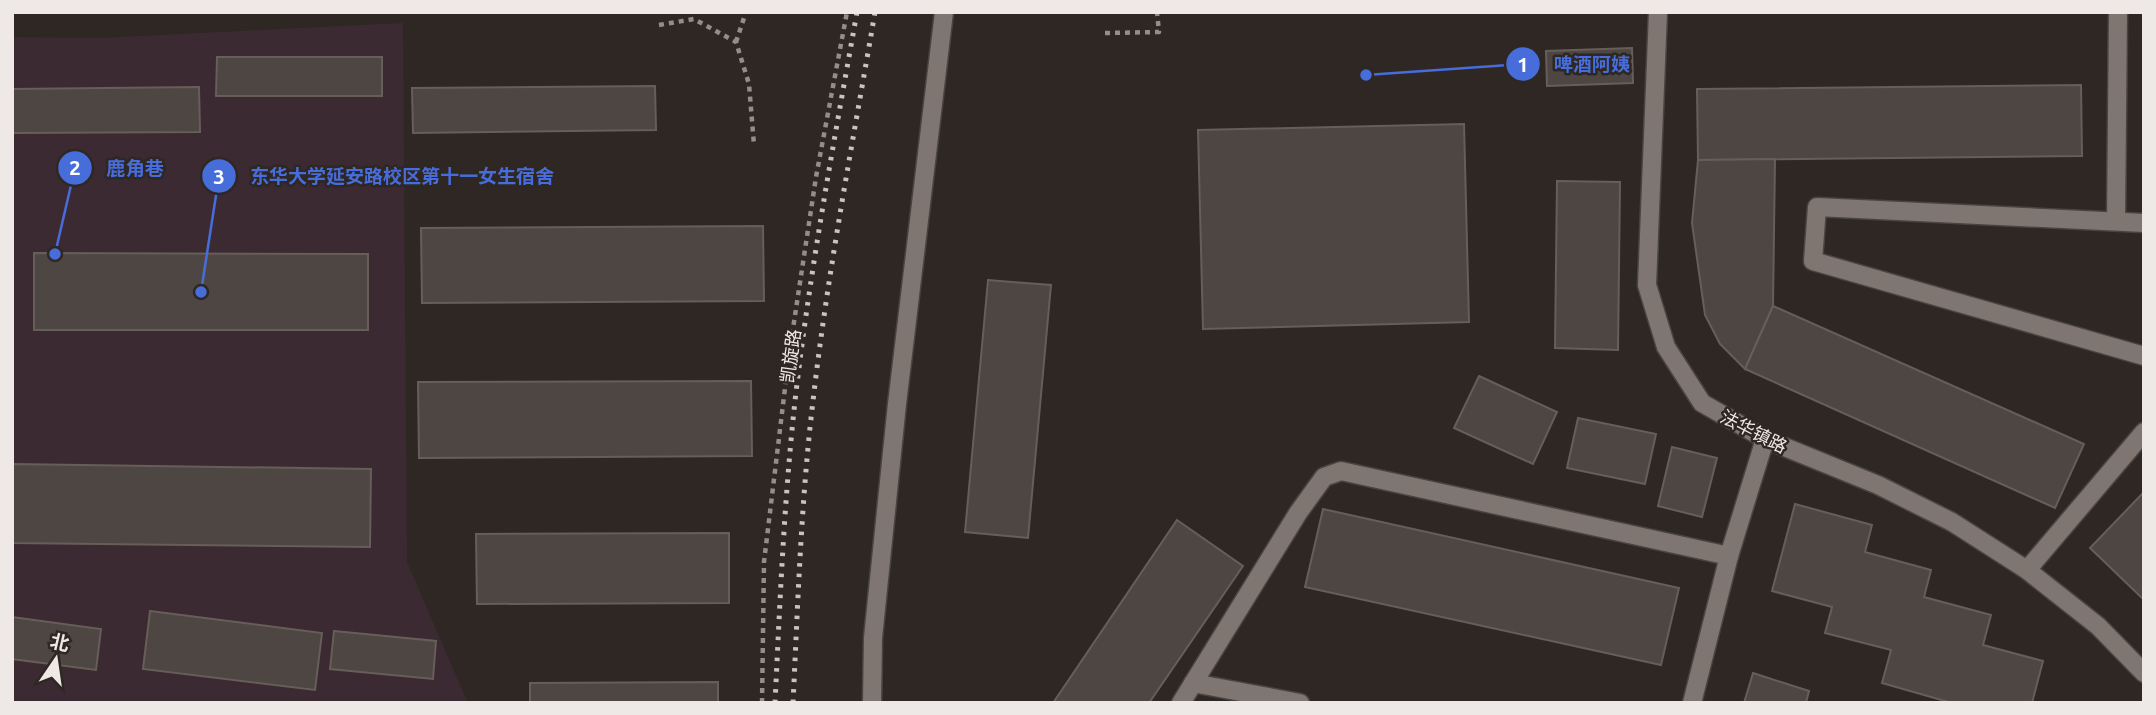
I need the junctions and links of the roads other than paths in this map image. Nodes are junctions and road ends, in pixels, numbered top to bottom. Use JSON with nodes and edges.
{"nodes":[{"id":1,"x":944,"y":12,"type":"edge"},
{"id":2,"x":1658,"y":12,"type":"edge"},
{"id":3,"x":2118,"y":12,"type":"edge"},
{"id":4,"x":2116,"y":222,"type":"junction"},
{"id":5,"x":2144,"y":223,"type":"edge"},
{"id":6,"x":2144,"y":356,"type":"edge"},
{"id":7,"x":2144,"y":432,"type":"edge"},
{"id":8,"x":1765,"y":439,"type":"junction"},
{"id":9,"x":1729,"y":556,"type":"junction"},
{"id":10,"x":2027,"y":570,"type":"junction"},
{"id":11,"x":2144,"y":673,"type":"edge"},
{"id":12,"x":1194,"y":683,"type":"junction"},
{"id":13,"x":872,"y":703,"type":"edge"},
{"id":14,"x":1181,"y":703,"type":"edge"},
{"id":15,"x":1300,"y":703,"type":"edge"},
{"id":16,"x":1692,"y":703,"type":"edge"}],
"edges":[{"from":1,"to":13,"type":"street"},
{"from":2,"to":8,"type":"street","name":"法华镇路"},
{"from":3,"to":4,"type":"street"},
{"from":4,"to":5,"type":"street"},
{"from":4,"to":6,"type":"street"},
{"from":7,"to":10,"type":"street"},
{"from":8,"to":9,"type":"street"},
{"from":8,"to":10,"type":"street","name":"法华镇路"},
{"from":9,"to":12,"type":"street"},
{"from":9,"to":16,"type":"street"},
{"from":10,"to":11,"type":"street","name":"法华镇路"},
{"from":12,"to":14,"type":"street"},
{"from":12,"to":15,"type":"street"}]}
